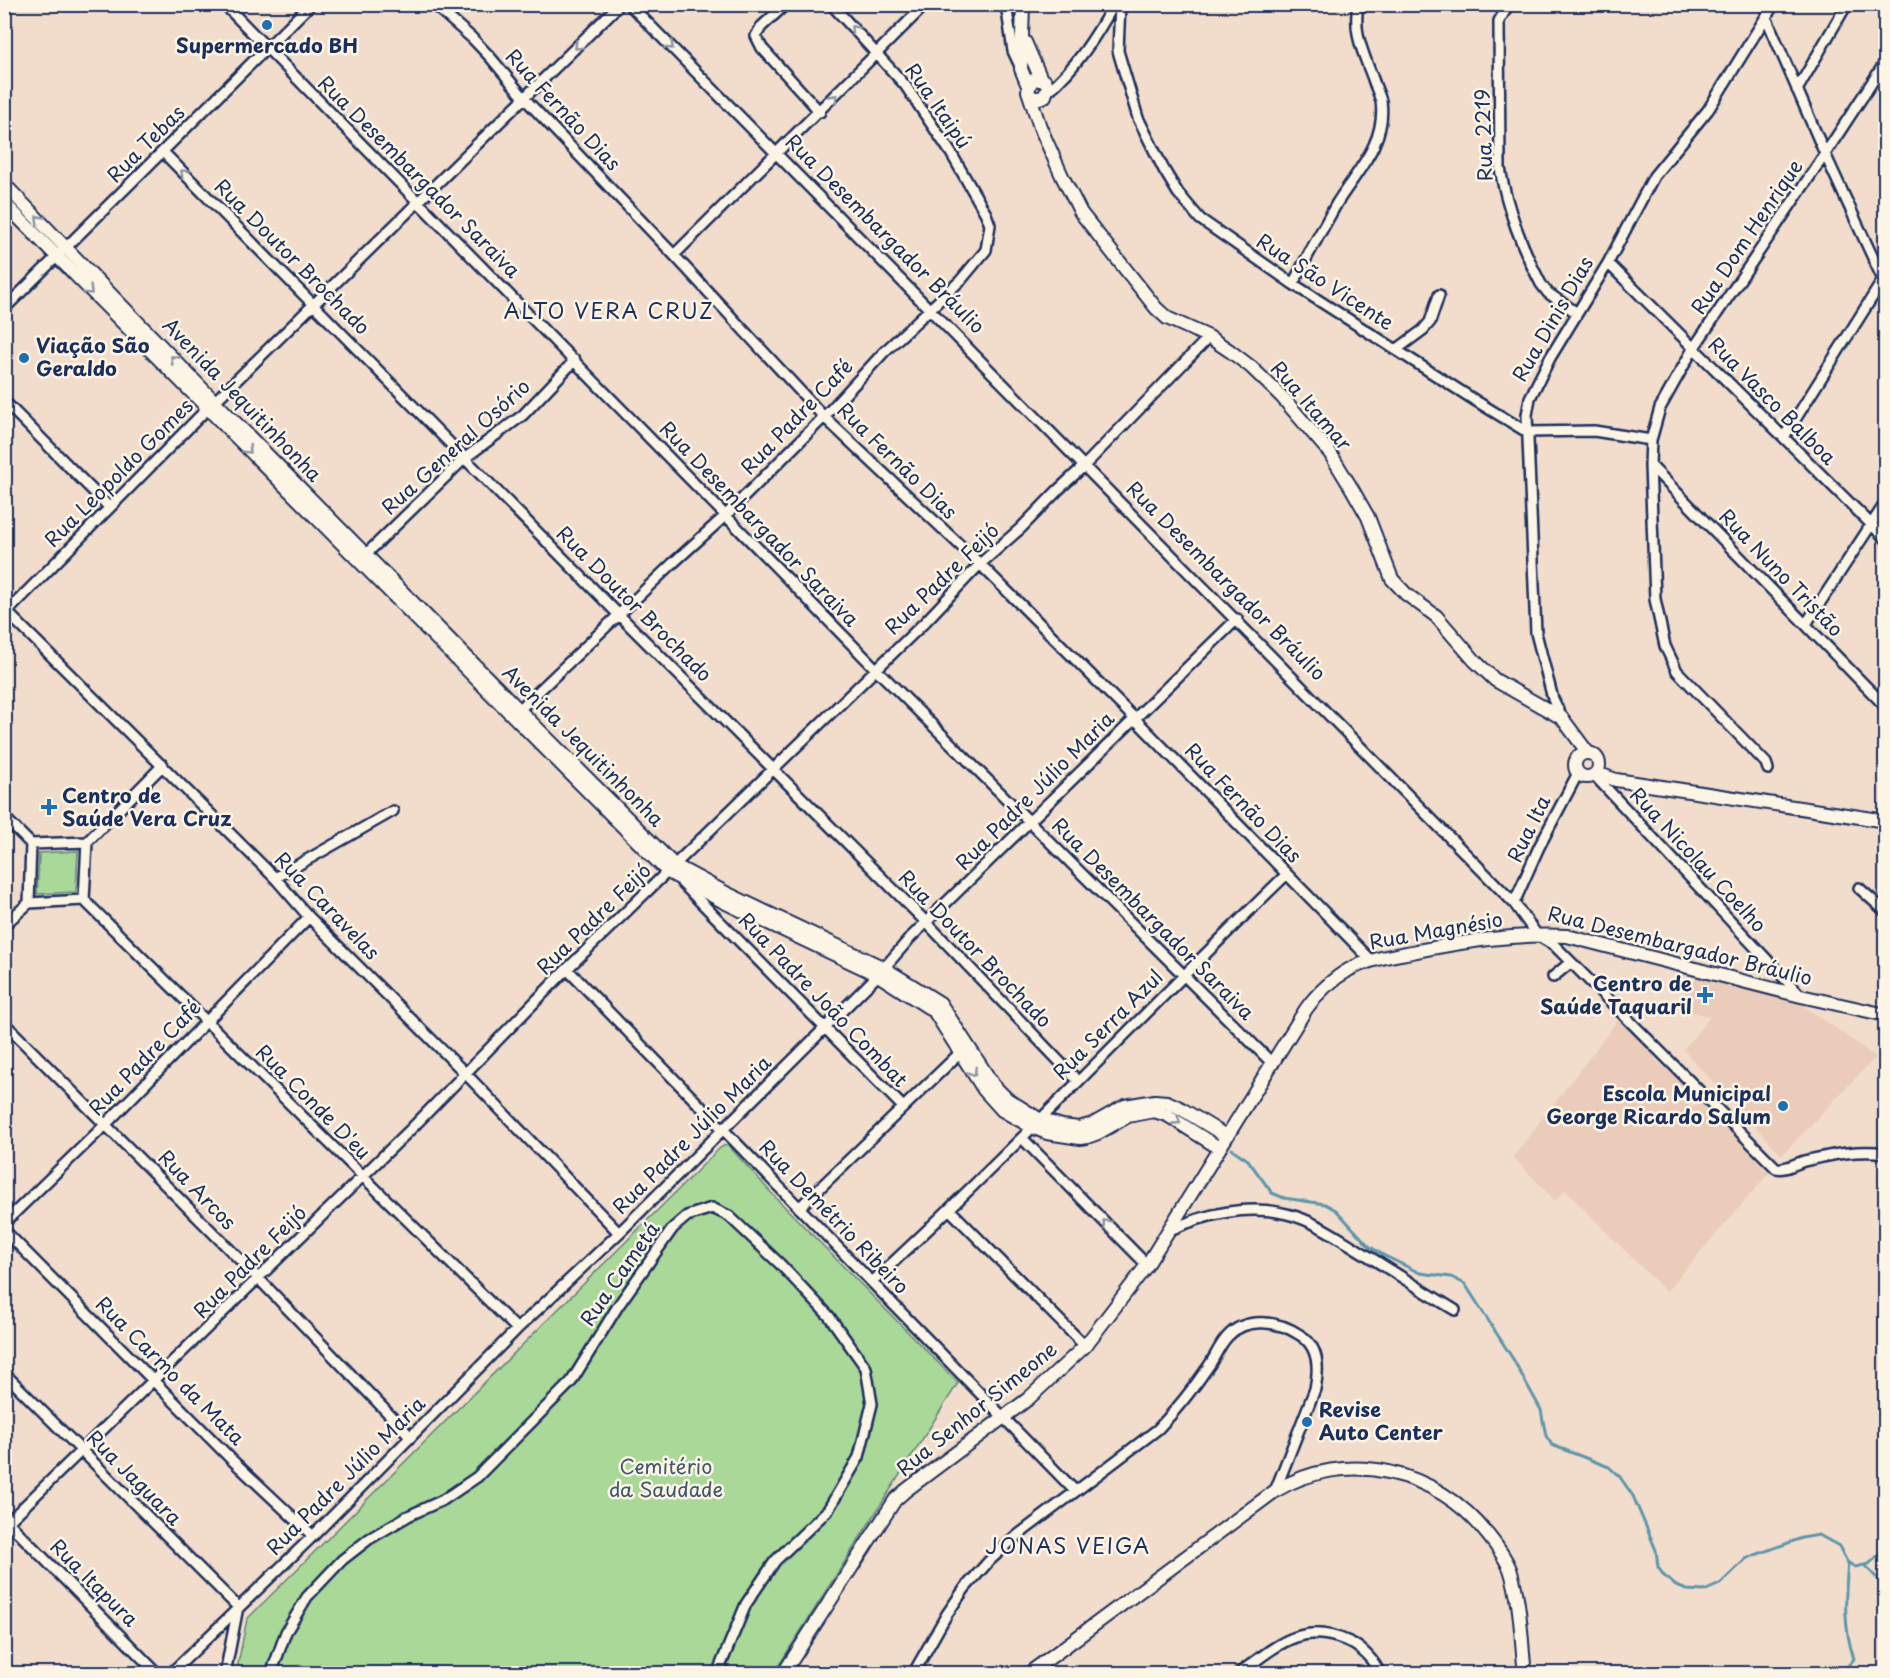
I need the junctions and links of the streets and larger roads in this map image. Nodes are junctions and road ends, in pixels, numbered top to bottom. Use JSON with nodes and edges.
{"nodes":[{"id":1,"x":224,"y":4,"type":"edge"},
{"id":2,"x":311,"y":4,"type":"edge"},
{"id":3,"x":433,"y":4,"type":"edge"},
{"id":4,"x":620,"y":4,"type":"edge"},
{"id":5,"x":629,"y":4,"type":"edge"},
{"id":6,"x":786,"y":4,"type":"edge"},
{"id":7,"x":831,"y":4,"type":"edge"},
{"id":8,"x":926,"y":4,"type":"edge"},
{"id":9,"x":1006,"y":4,"type":"edge"},
{"id":10,"x":1023,"y":4,"type":"edge"},
{"id":11,"x":1114,"y":4,"type":"edge"},
{"id":12,"x":1120,"y":4,"type":"edge"},
{"id":13,"x":1358,"y":4,"type":"edge"},
{"id":14,"x":1509,"y":4,"type":"edge"},
{"id":15,"x":1774,"y":4,"type":"edge"},
{"id":16,"x":1847,"y":4,"type":"edge"},
{"id":17,"x":1766,"y":17,"type":"junction"},
{"id":18,"x":1010,"y":33,"type":"junction"},
{"id":19,"x":1024,"y":38,"type":"junction"},
{"id":20,"x":267,"y":49,"type":"junction"},
{"id":21,"x":877,"y":54,"type":"junction"},
{"id":22,"x":1886,"y":60,"type":"edge"},
{"id":23,"x":1021,"y":69,"type":"junction"},
{"id":24,"x":1045,"y":87,"type":"junction"},
{"id":25,"x":1797,"y":90,"type":"junction"},
{"id":26,"x":1030,"y":91,"type":"junction"},
{"id":27,"x":525,"y":99,"type":"junction"},
{"id":28,"x":820,"y":112,"type":"junction"},
{"id":29,"x":1040,"y":127,"type":"junction"},
{"id":30,"x":163,"y":152,"type":"junction"},
{"id":31,"x":778,"y":153,"type":"junction"},
{"id":32,"x":1825,"y":154,"type":"junction"},
{"id":33,"x":4,"y":183,"type":"edge"},
{"id":34,"x":418,"y":202,"type":"junction"},
{"id":35,"x":4,"y":203,"type":"edge"},
{"id":36,"x":988,"y":243,"type":"joint"},
{"id":37,"x":68,"y":248,"type":"junction"},
{"id":38,"x":674,"y":255,"type":"junction"},
{"id":39,"x":57,"y":258,"type":"junction"},
{"id":40,"x":1608,"y":263,"type":"junction"},
{"id":41,"x":1884,"y":283,"type":"edge"},
{"id":42,"x":1293,"y":284,"type":"junction"},
{"id":43,"x":1439,"y":295,"type":"dead end"},
{"id":44,"x":314,"y":304,"type":"junction"},
{"id":45,"x":930,"y":308,"type":"junction"},
{"id":46,"x":4,"y":309,"type":"edge"},
{"id":47,"x":1577,"y":313,"type":"junction"},
{"id":48,"x":1209,"y":337,"type":"junction"},
{"id":49,"x":1693,"y":349,"type":"junction"},
{"id":50,"x":1396,"y":350,"type":"junction"},
{"id":51,"x":575,"y":360,"type":"junction"},
{"id":52,"x":4,"y":401,"type":"edge"},
{"id":53,"x":211,"y":405,"type":"junction"},
{"id":54,"x":824,"y":417,"type":"junction"},
{"id":55,"x":1527,"y":432,"type":"junction"},
{"id":56,"x":1784,"y":437,"type":"junction"},
{"id":57,"x":1651,"y":440,"type":"junction"},
{"id":58,"x":465,"y":458,"type":"junction"},
{"id":59,"x":1085,"y":465,"type":"junction"},
{"id":60,"x":1650,"y":465,"type":"junction"},
{"id":61,"x":1886,"y":502,"type":"edge"},
{"id":62,"x":109,"y":507,"type":"junction"},
{"id":63,"x":726,"y":516,"type":"junction"},
{"id":64,"x":1872,"y":525,"type":"junction"},
{"id":65,"x":1886,"y":539,"type":"edge"},
{"id":66,"x":363,"y":557,"type":"junction"},
{"id":67,"x":980,"y":564,"type":"junction"},
{"id":68,"x":414,"y":609,"type":"junction"},
{"id":69,"x":6,"y":612,"type":"edge"},
{"id":70,"x":619,"y":615,"type":"junction"},
{"id":71,"x":1237,"y":619,"type":"junction"},
{"id":72,"x":1806,"y":624,"type":"junction"},
{"id":73,"x":876,"y":669,"type":"junction"},
{"id":74,"x":1886,"y":707,"type":"edge"},
{"id":75,"x":519,"y":710,"type":"junction"},
{"id":76,"x":1557,"y":715,"type":"junction"},
{"id":77,"x":1134,"y":718,"type":"junction"},
{"id":78,"x":1584,"y":754,"type":"junction"},
{"id":79,"x":163,"y":765,"type":"junction"},
{"id":80,"x":1768,"y":769,"type":"dead end"},
{"id":81,"x":773,"y":770,"type":"junction"},
{"id":82,"x":1596,"y":771,"type":"junction"},
{"id":83,"x":1578,"y":773,"type":"junction"},
{"id":84,"x":393,"y":811,"type":"dead end"},
{"id":85,"x":4,"y":817,"type":"edge"},
{"id":86,"x":1886,"y":821,"type":"edge"},
{"id":87,"x":1029,"y":822,"type":"junction"},
{"id":88,"x":87,"y":842,"type":"junction"},
{"id":89,"x":31,"y":844,"type":"junction"},
{"id":90,"x":673,"y":871,"type":"junction"},
{"id":91,"x":1287,"y":874,"type":"junction"},
{"id":92,"x":274,"y":878,"type":"junction"},
{"id":93,"x":1859,"y":888,"type":"dead end"},
{"id":94,"x":726,"y":898,"type":"junction"},
{"id":95,"x":84,"y":900,"type":"junction"},
{"id":96,"x":29,"y":903,"type":"junction"},
{"id":97,"x":1515,"y":903,"type":"junction"},
{"id":98,"x":1886,"y":912,"type":"edge"},
{"id":99,"x":309,"y":917,"type":"junction"},
{"id":100,"x":718,"y":917,"type":"junction"},
{"id":101,"x":927,"y":923,"type":"junction"},
{"id":102,"x":4,"y":925,"type":"edge"},
{"id":103,"x":1537,"y":935,"type":"junction"},
{"id":104,"x":1371,"y":960,"type":"junction"},
{"id":105,"x":1571,"y":962,"type":"junction"},
{"id":106,"x":567,"y":969,"type":"junction"},
{"id":107,"x":881,"y":971,"type":"junction"},
{"id":108,"x":1184,"y":974,"type":"junction"},
{"id":109,"x":1553,"y":977,"type":"dead end"},
{"id":110,"x":1801,"y":996,"type":"junction"},
{"id":111,"x":1886,"y":1015,"type":"edge"},
{"id":112,"x":206,"y":1022,"type":"junction"},
{"id":113,"x":4,"y":1023,"type":"edge"},
{"id":114,"x":825,"y":1027,"type":"junction"},
{"id":115,"x":964,"y":1049,"type":"junction"},
{"id":116,"x":1273,"y":1064,"type":"junction"},
{"id":117,"x":465,"y":1073,"type":"junction"},
{"id":118,"x":1078,"y":1081,"type":"junction"},
{"id":119,"x":903,"y":1107,"type":"junction"},
{"id":120,"x":1036,"y":1123,"type":"junction"},
{"id":121,"x":106,"y":1124,"type":"junction"},
{"id":122,"x":724,"y":1128,"type":"junction"},
{"id":123,"x":1226,"y":1136,"type":"junction"},
{"id":124,"x":1022,"y":1138,"type":"junction"},
{"id":125,"x":1219,"y":1148,"type":"junction"},
{"id":126,"x":1886,"y":1153,"type":"edge"},
{"id":127,"x":362,"y":1176,"type":"junction"},
{"id":128,"x":799,"y":1208,"type":"junction"},
{"id":129,"x":950,"y":1210,"type":"junction"},
{"id":130,"x":4,"y":1223,"type":"edge"},
{"id":131,"x":4,"y":1230,"type":"edge"},
{"id":132,"x":1170,"y":1230,"type":"junction"},
{"id":133,"x":619,"y":1233,"type":"junction"},
{"id":134,"x":1147,"y":1265,"type":"junction"},
{"id":135,"x":259,"y":1279,"type":"junction"},
{"id":136,"x":872,"y":1282,"type":"junction"},
{"id":137,"x":1455,"y":1310,"type":"dead end"},
{"id":138,"x":517,"y":1329,"type":"junction"},
{"id":139,"x":1084,"y":1346,"type":"junction"},
{"id":140,"x":4,"y":1373,"type":"edge"},
{"id":141,"x":154,"y":1382,"type":"junction"},
{"id":142,"x":1004,"y":1417,"type":"junction"},
{"id":143,"x":411,"y":1437,"type":"junction"},
{"id":144,"x":82,"y":1452,"type":"junction"},
{"id":145,"x":1075,"y":1491,"type":"junction"},
{"id":146,"x":1275,"y":1491,"type":"junction"},
{"id":147,"x":6,"y":1522,"type":"edge"},
{"id":148,"x":313,"y":1536,"type":"junction"},
{"id":149,"x":238,"y":1607,"type":"junction"},
{"id":150,"x":4,"y":1667,"type":"edge"},
{"id":151,"x":11,"y":1674,"type":"edge"},
{"id":152,"x":158,"y":1674,"type":"edge"},
{"id":153,"x":170,"y":1674,"type":"edge"},
{"id":154,"x":225,"y":1674,"type":"edge"},
{"id":155,"x":271,"y":1674,"type":"edge"},
{"id":156,"x":717,"y":1674,"type":"edge"},
{"id":157,"x":783,"y":1674,"type":"edge"},
{"id":158,"x":913,"y":1674,"type":"edge"},
{"id":159,"x":1028,"y":1674,"type":"edge"},
{"id":160,"x":1238,"y":1674,"type":"edge"},
{"id":161,"x":1380,"y":1674,"type":"edge"},
{"id":162,"x":1525,"y":1674,"type":"edge"}],
"edges":[{"from":1,"to":20,"type":"street","name":"Rua Desembargador Saraiva"},
{"from":2,"to":20,"type":"street","name":"Rua Tebas"},
{"from":3,"to":27,"type":"street","name":"Rua Fernão Dias"},
{"from":4,"to":27,"type":"street","name":"Rua Leopoldo Gomes","one_way":true},
{"from":5,"to":31,"type":"street","name":"Rua Desembargador Bráulio","one_way":true},
{"from":6,"to":28,"type":"street"},
{"from":21,"to":7,"type":"street","name":"Rua Itaipú","one_way":true},
{"from":8,"to":21,"type":"street"},
{"from":9,"to":18,"type":"street","name":"Rua Itamar"},
{"from":10,"to":19,"type":"street"},
{"from":11,"to":24,"type":"street"},
{"from":12,"to":42,"type":"street","name":"Rua São Vicente"},
{"from":13,"to":42,"type":"street"},
{"from":14,"to":47,"type":"street","name":"Rua 2219"},
{"from":15,"to":17,"type":"street","name":"Rua Dinis Dias"},
{"from":16,"to":25,"type":"street"},
{"from":17,"to":25,"type":"street"},
{"from":17,"to":40,"type":"street","name":"Rua Dinis Dias"},
{"from":18,"to":19,"type":"street"},
{"from":18,"to":23,"type":"street","name":"Rua Itamar"},
{"from":19,"to":23,"type":"street","name":"Rua Itamar"},
{"from":19,"to":24,"type":"street"},
{"from":20,"to":30,"type":"street","name":"Rua Tebas"},
{"from":20,"to":34,"type":"street","name":"Rua Desembargador Saraiva"},
{"from":28,"to":21,"type":"street","one_way":true},
{"from":21,"to":36,"type":"street","name":"Rua Itaipú"},
{"from":22,"to":32,"type":"street","name":"Rua Dom Henrique"},
{"from":23,"to":26,"type":"street","name":"Rua Itamar"},
{"from":24,"to":26,"type":"street"},
{"from":24,"to":29,"type":"street"},
{"from":25,"to":32,"type":"street"},
{"from":26,"to":29,"type":"street","name":"Rua Itamar"},
{"from":27,"to":34,"type":"street","name":"Rua Leopoldo Gomes"},
{"from":27,"to":38,"type":"street","name":"Rua Fernão Dias"},
{"from":28,"to":31,"type":"street"},
{"from":29,"to":48,"type":"street","name":"Rua Itamar"},
{"from":30,"to":37,"type":"street","name":"Rua Tebas"},
{"from":44,"to":30,"type":"street","name":"Rua Doutor Brochado","one_way":true},
{"from":31,"to":38,"type":"street"},
{"from":31,"to":45,"type":"street","name":"Rua Desembargador Bráulio"},
{"from":32,"to":41,"type":"street"},
{"from":32,"to":49,"type":"street","name":"Rua Dom Henrique"},
{"from":37,"to":33,"type":"street","name":"Avenida Jequitinhonha","one_way":true},
{"from":34,"to":44,"type":"street","name":"Rua Leopoldo Gomes"},
{"from":34,"to":51,"type":"street","name":"Rua Desembargador Saraiva"},
{"from":35,"to":39,"type":"street","name":"Avenida Jequitinhonha"},
{"from":36,"to":45,"type":"street","name":"Rua Padre Café"},
{"from":37,"to":39,"type":"street","name":"Rua Tebas"},
{"from":53,"to":37,"type":"street","name":"Avenida Jequitinhonha","one_way":true},
{"from":38,"to":54,"type":"street","name":"Rua Fernão Dias"},
{"from":39,"to":46,"type":"street","name":"Rua Tebas"},
{"from":39,"to":53,"type":"street","name":"Avenida Jequitinhonha","one_way":true},
{"from":40,"to":47,"type":"street","name":"Rua Dinis Dias"},
{"from":40,"to":49,"type":"street","name":"Rua Vasco Balboa"},
{"from":41,"to":56,"type":"street"},
{"from":42,"to":50,"type":"street","name":"Rua São Vicente"},
{"from":43,"to":50,"type":"street"},
{"from":44,"to":53,"type":"street","name":"Rua Leopoldo Gomes"},
{"from":44,"to":58,"type":"street","name":"Rua Doutor Brochado"},
{"from":45,"to":54,"type":"street","name":"Rua Padre Café"},
{"from":45,"to":59,"type":"street","name":"Rua Desembargador Bráulio"},
{"from":47,"to":55,"type":"street","name":"Rua Dinis Dias"},
{"from":48,"to":59,"type":"street","name":"Rua Padre Feijó"},
{"from":48,"to":76,"type":"street","name":"Rua Itamar"},
{"from":49,"to":56,"type":"street","name":"Rua Vasco Balboa"},
{"from":49,"to":57,"type":"street","name":"Rua Dom Henrique"},
{"from":50,"to":55,"type":"street","name":"Rua São Vicente"},
{"from":51,"to":58,"type":"street","name":"Rua General Osório"},
{"from":51,"to":63,"type":"street","name":"Rua Desembargador Saraiva"},
{"from":52,"to":62,"type":"street"},
{"from":53,"to":62,"type":"street","name":"Rua Leopoldo Gomes"},
{"from":53,"to":66,"type":"street","name":"Avenida Jequitinhonha"},
{"from":54,"to":63,"type":"street","name":"Rua Padre Café"},
{"from":54,"to":67,"type":"street","name":"Rua Fernão Dias"},
{"from":55,"to":57,"type":"street"},
{"from":55,"to":76,"type":"street","name":"Rua Dinis Dias"},
{"from":56,"to":64,"type":"street","name":"Rua Vasco Balboa"},
{"from":57,"to":60,"type":"street","name":"Rua Dom Henrique"},
{"from":58,"to":66,"type":"street","name":"Rua General Osório"},
{"from":58,"to":70,"type":"street","name":"Rua Doutor Brochado"},
{"from":59,"to":67,"type":"street","name":"Rua Padre Feijó"},
{"from":59,"to":71,"type":"street","name":"Rua Desembargador Bráulio"},
{"from":60,"to":72,"type":"street","name":"Rua Nuno Tristão"},
{"from":60,"to":80,"type":"street","name":"Rua Dom Henrique"},
{"from":61,"to":64,"type":"street"},
{"from":62,"to":69,"type":"street","name":"Rua Leopoldo Gomes"},
{"from":63,"to":70,"type":"street","name":"Rua Padre Café"},
{"from":63,"to":73,"type":"street","name":"Rua Desembargador Saraiva"},
{"from":64,"to":65,"type":"street","name":"Rua Vasco Balboa"},
{"from":64,"to":72,"type":"street"},
{"from":66,"to":68,"type":"street","name":"Avenida Jequitinhonha"},
{"from":67,"to":73,"type":"street","name":"Rua Padre Feijó"},
{"from":67,"to":77,"type":"street","name":"Rua Fernão Dias"},
{"from":68,"to":75,"type":"street","name":"Avenida Jequitinhonha"},
{"from":68,"to":90,"type":"street","name":"Avenida Jequitinhonha"},
{"from":69,"to":79,"type":"street","name":"Rua Caravelas"},
{"from":70,"to":75,"type":"street","name":"Rua Padre Café"},
{"from":70,"to":81,"type":"street","name":"Rua Doutor Brochado"},
{"from":71,"to":77,"type":"street","name":"Rua Padre Júlio Maria"},
{"from":71,"to":97,"type":"street","name":"Rua Desembargador Bráulio"},
{"from":72,"to":74,"type":"street","name":"Rua Nuno Tristão"},
{"from":73,"to":81,"type":"street","name":"Rua Padre Feijó"},
{"from":73,"to":87,"type":"street","name":"Rua Desembargador Saraiva"},
{"from":75,"to":90,"type":"street","name":"Avenida Jequitinhonha"},
{"from":76,"to":78,"type":"street"},
{"from":77,"to":87,"type":"street","name":"Rua Padre Júlio Maria"},
{"from":77,"to":91,"type":"street","name":"Rua Fernão Dias"},
{"from":78,"to":82,"type":"street"},
{"from":78,"to":83,"type":"street"},
{"from":79,"to":88,"type":"street"},
{"from":79,"to":92,"type":"street","name":"Rua Caravelas"},
{"from":81,"to":90,"type":"street","name":"Rua Padre Feijó"},
{"from":81,"to":101,"type":"street","name":"Rua Doutor Brochado"},
{"from":82,"to":83,"type":"street"},
{"from":82,"to":86,"type":"street"},
{"from":82,"to":110,"type":"street","name":"Rua Nicolau Coelho"},
{"from":83,"to":97,"type":"street","name":"Rua Ita"},
{"from":84,"to":92,"type":"street"},
{"from":85,"to":89,"type":"street"},
{"from":87,"to":101,"type":"street","name":"Rua Padre Júlio Maria"},
{"from":87,"to":108,"type":"street","name":"Rua Desembargador Saraiva"},
{"from":88,"to":89,"type":"street"},
{"from":88,"to":95,"type":"street"},
{"from":89,"to":96,"type":"street"},
{"from":90,"to":94,"type":"street","name":"Avenida Jequitinhonha"},
{"from":90,"to":100,"type":"street","name":"Rua Padre João Combat"},
{"from":90,"to":106,"type":"street","name":"Rua Padre Feijó"},
{"from":91,"to":104,"type":"street","name":"Rua Fernão Dias"},
{"from":91,"to":108,"type":"street","name":"Rua Serra Azul"},
{"from":92,"to":99,"type":"street","name":"Rua Caravelas"},
{"from":93,"to":98,"type":"street"},
{"from":94,"to":100,"type":"street","name":"Rua Padre João Combat"},
{"from":94,"to":107,"type":"street","name":"Avenida Jequitinhonha"},
{"from":95,"to":96,"type":"street"},
{"from":95,"to":112,"type":"street","name":"Rua Conde D'eu"},
{"from":96,"to":102,"type":"street"},
{"from":97,"to":103,"type":"street","name":"Rua Desembargador Bráulio"},
{"from":99,"to":112,"type":"street","name":"Rua Padre Café"},
{"from":99,"to":117,"type":"street","name":"Rua Caravelas"},
{"from":100,"to":114,"type":"street","name":"Rua Padre João Combat"},
{"from":101,"to":107,"type":"street","name":"Rua Padre Júlio Maria"},
{"from":101,"to":118,"type":"street","name":"Rua Doutor Brochado"},
{"from":103,"to":104,"type":"street","name":"Rua Magnésio"},
{"from":103,"to":105,"type":"street"},
{"from":103,"to":110,"type":"street","name":"Rua Desembargador Bráulio"},
{"from":104,"to":116,"type":"street","name":"Rua Magnésio"},
{"from":105,"to":109,"type":"street"},
{"from":105,"to":126,"type":"street"},
{"from":106,"to":117,"type":"street","name":"Rua Padre Feijó"},
{"from":106,"to":122,"type":"street","name":"Rua Demétrio Ribeiro"},
{"from":107,"to":114,"type":"street","name":"Rua Padre Júlio Maria"},
{"from":107,"to":115,"type":"street","name":"Avenida Jequitinhonha"},
{"from":108,"to":116,"type":"street","name":"Rua Desembargador Saraiva"},
{"from":108,"to":118,"type":"street","name":"Rua Serra Azul"},
{"from":110,"to":111,"type":"street","name":"Rua Desembargador Bráulio"},
{"from":112,"to":121,"type":"street","name":"Rua Padre Café"},
{"from":112,"to":127,"type":"street","name":"Rua Conde D'eu"},
{"from":113,"to":121,"type":"street","name":"Rua Arcos"},
{"from":114,"to":119,"type":"street","name":"Rua Padre João Combat"},
{"from":114,"to":122,"type":"street","name":"Rua Padre Júlio Maria"},
{"from":115,"to":119,"type":"street"},
{"from":115,"to":120,"type":"street","name":"Avenida Jequitinhonha"},
{"from":116,"to":123,"type":"street","name":"Rua Magnésio"},
{"from":117,"to":127,"type":"street","name":"Rua Padre Feijó"},
{"from":117,"to":133,"type":"street","name":"Rua Caravelas"},
{"from":118,"to":120,"type":"street","name":"Rua Serra Azul"},
{"from":119,"to":128,"type":"street"},
{"from":120,"to":123,"type":"street","name":"Avenida Jequitinhonha"},
{"from":120,"to":124,"type":"street","name":"Rua Serra Azul"},
{"from":120,"to":125,"type":"street","name":"Avenida Jequitinhonha","one_way":true},
{"from":121,"to":130,"type":"street","name":"Rua Padre Café"},
{"from":121,"to":135,"type":"street","name":"Rua Arcos"},
{"from":122,"to":128,"type":"street","name":"Rua Demétrio Ribeiro"},
{"from":122,"to":133,"type":"street","name":"Rua Padre Júlio Maria"},
{"from":123,"to":125,"type":"street","name":"Rua Magnésio"},
{"from":124,"to":129,"type":"street","name":"Rua Serra Azul"},
{"from":134,"to":124,"type":"street","one_way":true},
{"from":125,"to":132,"type":"street","name":"Rua Senhor Simeone"},
{"from":127,"to":135,"type":"street","name":"Rua Padre Feijó"},
{"from":127,"to":138,"type":"street","name":"Rua Conde D'eu"},
{"from":128,"to":136,"type":"street","name":"Rua Demétrio Ribeiro"},
{"from":129,"to":136,"type":"street","name":"Rua Serra Azul"},
{"from":129,"to":139,"type":"street"},
{"from":131,"to":141,"type":"street","name":"Rua Carmo da Mata"},
{"from":132,"to":134,"type":"street","name":"Rua Senhor Simeone"},
{"from":132,"to":137,"type":"street"},
{"from":133,"to":138,"type":"street","name":"Rua Padre Júlio Maria"},
{"from":134,"to":139,"type":"street","name":"Rua Senhor Simeone"},
{"from":135,"to":141,"type":"street","name":"Rua Padre Feijó"},
{"from":135,"to":143,"type":"street","name":"Rua Arcos"},
{"from":136,"to":142,"type":"street","name":"Rua Demétrio Ribeiro"},
{"from":138,"to":143,"type":"street","name":"Rua Padre Júlio Maria"},
{"from":139,"to":142,"type":"street","name":"Rua Senhor Simeone"},
{"from":140,"to":144,"type":"street","name":"Rua Jaguara"},
{"from":141,"to":144,"type":"street","name":"Rua Padre Feijó"},
{"from":141,"to":148,"type":"street","name":"Rua Carmo da Mata"},
{"from":142,"to":145,"type":"street","name":"Rua Demétrio Ribeiro"},
{"from":142,"to":157,"type":"street","name":"Rua Senhor Simeone"},
{"from":143,"to":148,"type":"street","name":"Rua Padre Júlio Maria"},
{"from":144,"to":147,"type":"street","name":"Rua Padre Feijó"},
{"from":144,"to":149,"type":"street","name":"Rua Jaguara"},
{"from":145,"to":146,"type":"street"},
{"from":145,"to":158,"type":"street"},
{"from":146,"to":159,"type":"street"},
{"from":146,"to":162,"type":"street"},
{"from":147,"to":152,"type":"street","name":"Rua Itapura"},
{"from":148,"to":149,"type":"street","name":"Rua Padre Júlio Maria"},
{"from":149,"to":153,"type":"street","name":"Rua Padre Júlio Maria"},
{"from":149,"to":154,"type":"street"},
{"from":150,"to":151,"type":"street"},
{"from":155,"to":156,"type":"street","name":"Rua Cametá"},
{"from":160,"to":161,"type":"street"}]}
